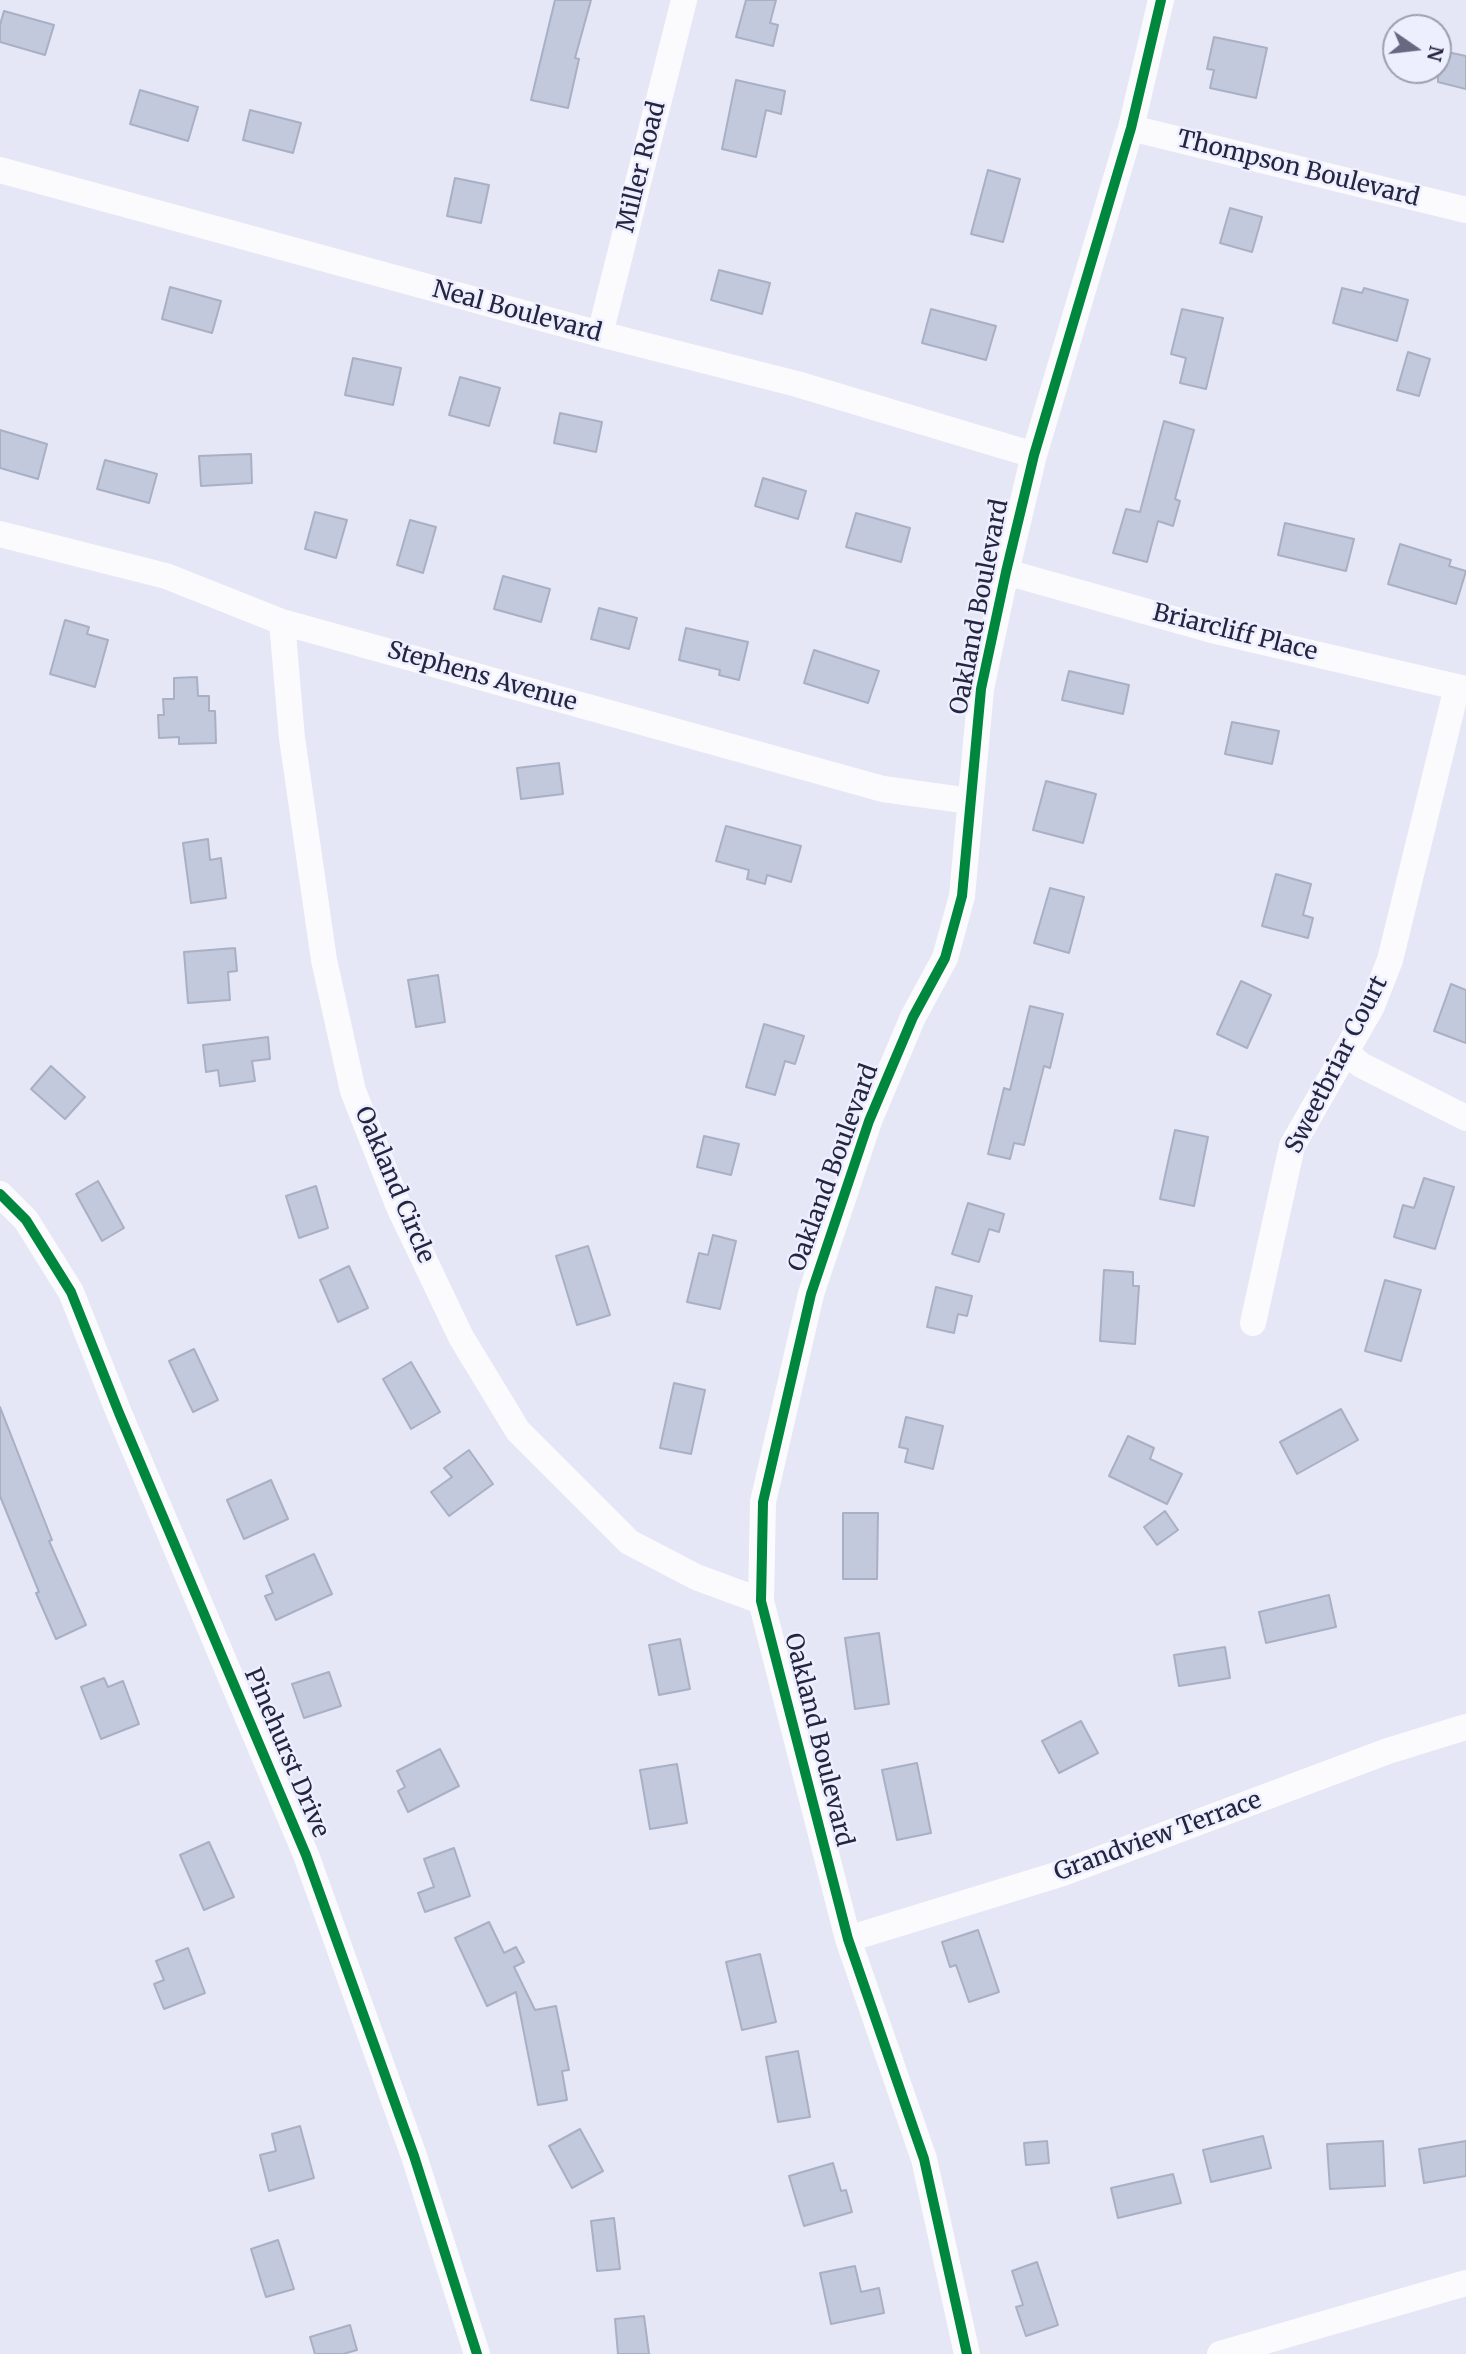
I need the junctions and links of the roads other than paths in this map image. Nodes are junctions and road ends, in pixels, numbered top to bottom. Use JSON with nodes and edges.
{"nodes":[{"id":1,"x":684,"y":0,"type":"edge"},
{"id":2,"x":1161,"y":0,"type":"edge"},
{"id":3,"x":1131,"y":128,"type":"junction"},
{"id":4,"x":0,"y":170,"type":"edge"},
{"id":5,"x":1466,"y":210,"type":"edge"},
{"id":6,"x":600,"y":334,"type":"junction"},
{"id":7,"x":1034,"y":455,"type":"junction"},
{"id":8,"x":0,"y":534,"type":"edge"},
{"id":9,"x":1006,"y":572,"type":"junction"},
{"id":10,"x":282,"y":622,"type":"junction"},
{"id":11,"x":1462,"y":688,"type":"edge"},
{"id":12,"x":970,"y":801,"type":"junction"},
{"id":13,"x":1345,"y":1052,"type":"junction"},
{"id":14,"x":1466,"y":1118,"type":"edge"},
{"id":15,"x":0,"y":1194,"type":"edge"},
{"id":16,"x":1253,"y":1323,"type":"dead end"},
{"id":17,"x":761,"y":1601,"type":"junction"},
{"id":18,"x":1466,"y":1727,"type":"edge"},
{"id":19,"x":848,"y":1939,"type":"junction"},
{"id":20,"x":1466,"y":2283,"type":"edge"},
{"id":21,"x":477,"y":2354,"type":"edge"},
{"id":22,"x":967,"y":2354,"type":"edge"},
{"id":23,"x":1220,"y":2354,"type":"edge"}],
"edges":[{"from":1,"to":6,"type":"street","name":"Miller Road"},
{"from":2,"to":3,"type":"street","name":"Oakland Boulevard"},
{"from":3,"to":5,"type":"street","name":"Thompson Boulevard"},
{"from":3,"to":7,"type":"street","name":"Oakland Boulevard"},
{"from":4,"to":6,"type":"street","name":"Neal Boulevard"},
{"from":6,"to":7,"type":"street","name":"Neal Boulevard"},
{"from":7,"to":9,"type":"street","name":"Oakland Boulevard"},
{"from":8,"to":10,"type":"street","name":"Stephens Avenue"},
{"from":9,"to":11,"type":"street","name":"Briarcliff Place"},
{"from":9,"to":12,"type":"street","name":"Oakland Boulevard"},
{"from":10,"to":12,"type":"street","name":"Stephens Avenue"},
{"from":10,"to":17,"type":"street","name":"Oakland Circle"},
{"from":11,"to":13,"type":"street","name":"Sweetbriar Court"},
{"from":12,"to":17,"type":"street","name":"Oakland Boulevard"},
{"from":13,"to":14,"type":"street"},
{"from":13,"to":16,"type":"street","name":"Sweetbriar Court"},
{"from":15,"to":21,"type":"street","name":"Pinehurst Drive"},
{"from":17,"to":19,"type":"street","name":"Oakland Boulevard"},
{"from":18,"to":19,"type":"street","name":"Grandview Terrace"},
{"from":19,"to":22,"type":"street","name":"Oakland Boulevard"},
{"from":20,"to":23,"type":"street"}]}
